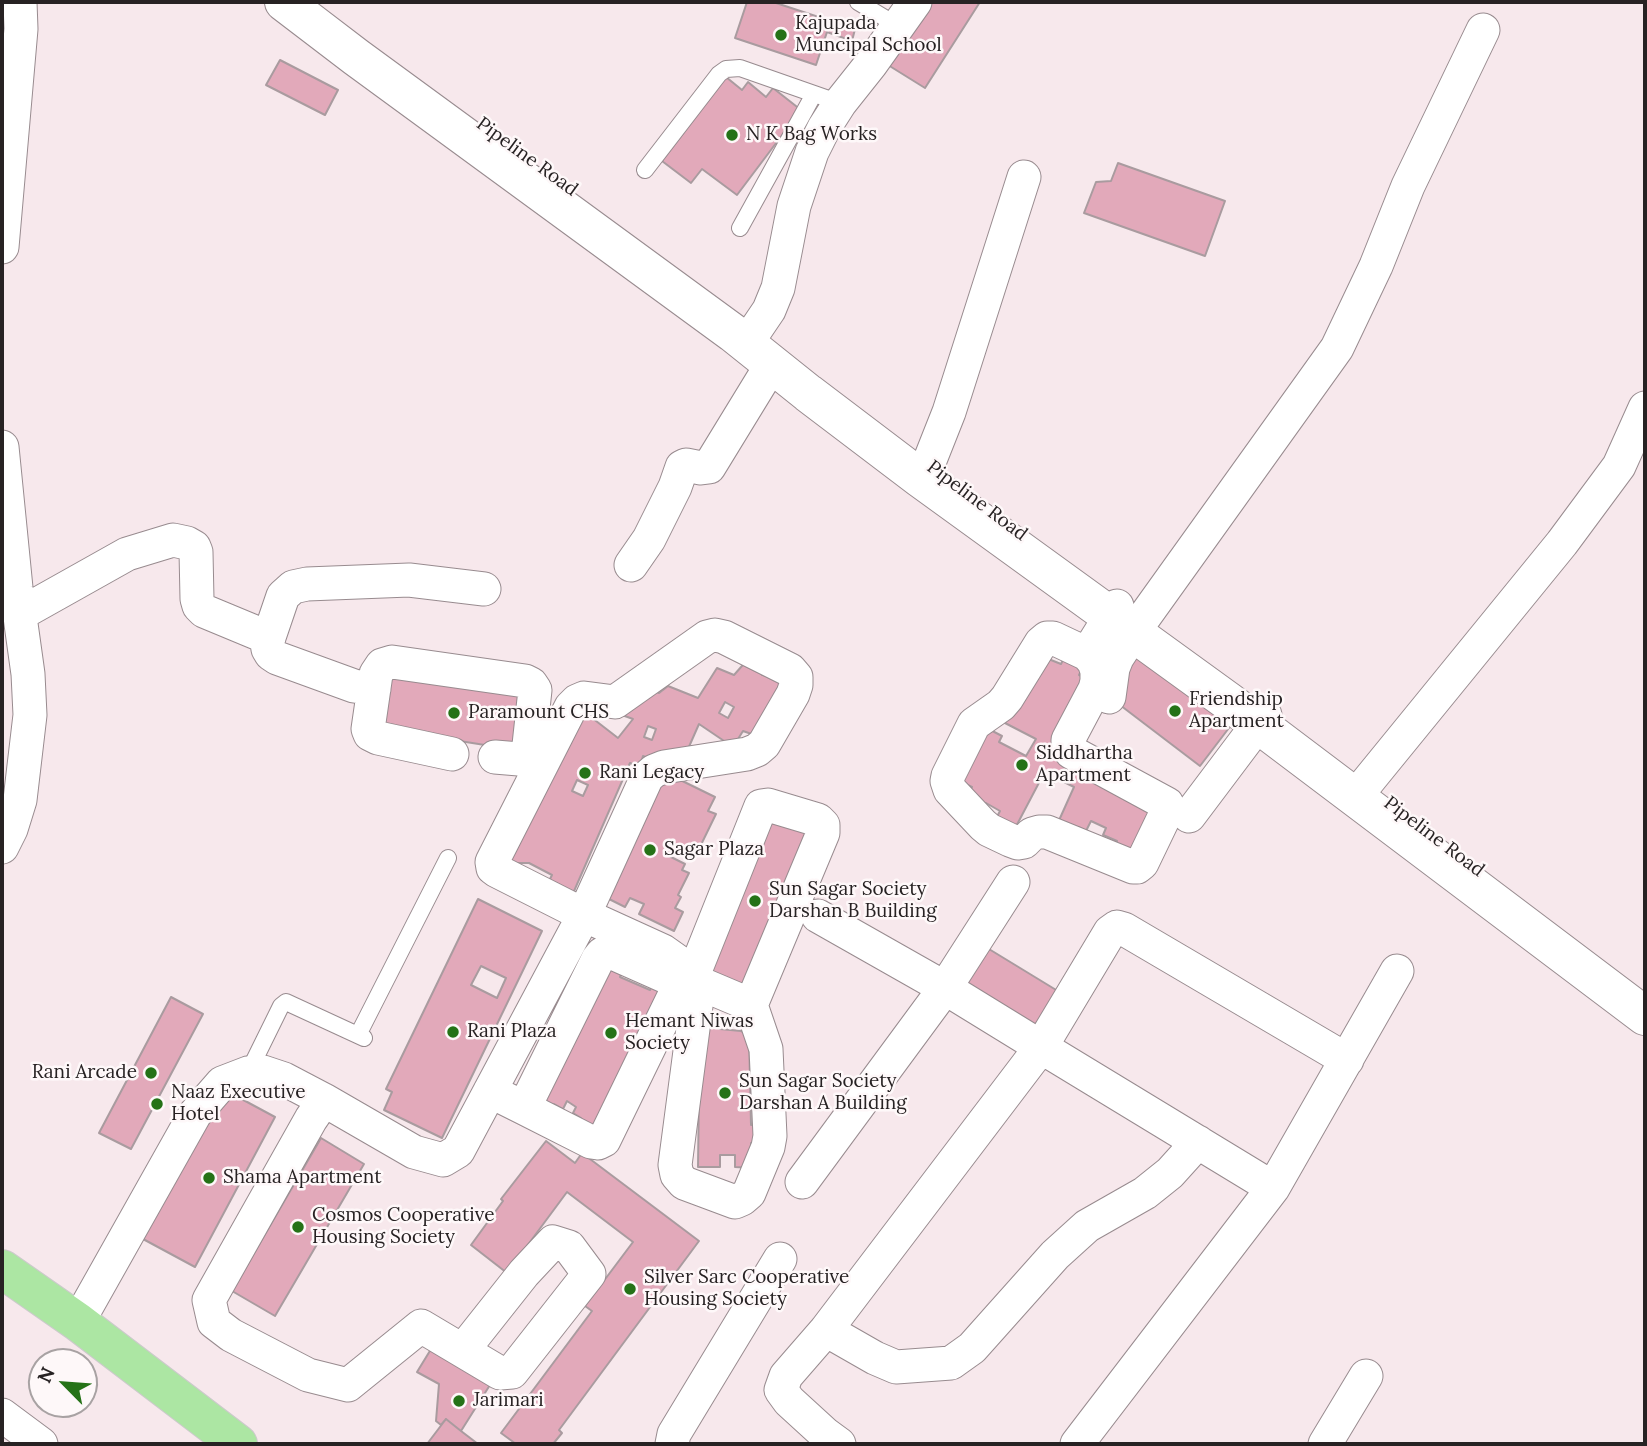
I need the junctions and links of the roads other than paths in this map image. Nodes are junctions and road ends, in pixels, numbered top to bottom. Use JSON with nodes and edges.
{"nodes":[{"id":1,"x":20,"y":2,"type":"edge"},
{"id":2,"x":284,"y":2,"type":"edge"},
{"id":3,"x":313,"y":2,"type":"edge"},
{"id":4,"x":858,"y":2,"type":"edge"},
{"id":5,"x":906,"y":14,"type":"edge"},
{"id":6,"x":1483,"y":30,"type":"dead end"},
{"id":7,"x":361,"y":49,"type":"junction"},
{"id":8,"x":827,"y":99,"type":"junction"},
{"id":9,"x":645,"y":170,"type":"dead end"},
{"id":10,"x":1024,"y":177,"type":"dead end"},
{"id":11,"x":764,"y":184,"type":"junction"},
{"id":12,"x":799,"y":191,"type":"junction"},
{"id":13,"x":740,"y":228,"type":"dead end"},
{"id":14,"x":2,"y":247,"type":"edge"},
{"id":15,"x":759,"y":345,"type":"junction"},
{"id":16,"x":1645,"y":408,"type":"edge"},
{"id":17,"x":2,"y":447,"type":"edge"},
{"id":18,"x":924,"y":471,"type":"junction"},
{"id":19,"x":631,"y":565,"type":"dead end"},
{"id":20,"x":484,"y":589,"type":"dead end"},
{"id":21,"x":20,"y":614,"type":"junction"},
{"id":22,"x":1126,"y":619,"type":"junction"},
{"id":23,"x":268,"y":638,"type":"junction"},
{"id":24,"x":1087,"y":654,"type":"junction"},
{"id":25,"x":374,"y":690,"type":"junction"},
{"id":26,"x":1109,"y":698,"type":"dead end"},
{"id":27,"x":1261,"y":719,"type":"junction"},
{"id":28,"x":452,"y":754,"type":"dead end"},
{"id":29,"x":495,"y":757,"type":"dead end"},
{"id":30,"x":1360,"y":791,"type":"junction"},
{"id":31,"x":1189,"y":816,"type":"dead end"},
{"id":32,"x":2,"y":847,"type":"edge"},
{"id":33,"x":448,"y":858,"type":"dead end"},
{"id":34,"x":1013,"y":882,"type":"dead end"},
{"id":35,"x":584,"y":915,"type":"junction"},
{"id":36,"x":818,"y":916,"type":"dead end"},
{"id":37,"x":645,"y":955,"type":"junction"},
{"id":38,"x":1398,"y":971,"type":"dead end"},
{"id":39,"x":696,"y":979,"type":"junction"},
{"id":40,"x":945,"y":988,"type":"junction"},
{"id":41,"x":1642,"y":1000,"type":"edge"},
{"id":42,"x":751,"y":1005,"type":"junction"},
{"id":43,"x":1041,"y":1047,"type":"junction"},
{"id":44,"x":1347,"y":1060,"type":"junction"},
{"id":45,"x":248,"y":1073,"type":"junction"},
{"id":46,"x":490,"y":1091,"type":"junction"},
{"id":47,"x":324,"y":1100,"type":"junction"},
{"id":48,"x":524,"y":1108,"type":"junction"},
{"id":49,"x":1198,"y":1142,"type":"junction"},
{"id":50,"x":802,"y":1182,"type":"dead end"},
{"id":51,"x":1273,"y":1188,"type":"junction"},
{"id":52,"x":780,"y":1259,"type":"dead end"},
{"id":53,"x":6,"y":1281,"type":"edge"},
{"id":54,"x":78,"y":1322,"type":"junction"},
{"id":55,"x":826,"y":1330,"type":"junction"},
{"id":56,"x":463,"y":1350,"type":"dead end"},
{"id":57,"x":1366,"y":1376,"type":"dead end"},
{"id":58,"x":2,"y":1415,"type":"edge"},
{"id":59,"x":41,"y":1444,"type":"edge"},
{"id":60,"x":237,"y":1444,"type":"edge"},
{"id":61,"x":671,"y":1444,"type":"edge"},
{"id":62,"x":839,"y":1444,"type":"edge"},
{"id":63,"x":1077,"y":1444,"type":"edge"},
{"id":64,"x":1325,"y":1444,"type":"edge"}],
"edges":[{"from":1,"to":14,"type":"street"},
{"from":2,"to":7,"type":"street"},
{"from":3,"to":7,"type":"street","name":"Pipeline Road"},
{"from":4,"to":5,"type":"lane"},
{"from":5,"to":8,"type":"street"},
{"from":6,"to":22,"type":"street"},
{"from":7,"to":15,"type":"street","name":"Pipeline Road"},
{"from":8,"to":9,"type":"lane"},
{"from":8,"to":11,"type":"lane"},
{"from":8,"to":12,"type":"street"},
{"from":10,"to":18,"type":"street"},
{"from":11,"to":12,"type":"lane"},
{"from":11,"to":13,"type":"lane"},
{"from":12,"to":15,"type":"street"},
{"from":15,"to":18,"type":"street","name":"Pipeline Road"},
{"from":15,"to":19,"type":"street"},
{"from":16,"to":30,"type":"street"},
{"from":17,"to":21,"type":"street"},
{"from":18,"to":22,"type":"street","name":"Pipeline Road"},
{"from":20,"to":23,"type":"street"},
{"from":21,"to":23,"type":"street"},
{"from":21,"to":32,"type":"street"},
{"from":22,"to":24,"type":"street"},
{"from":22,"to":26,"type":"street"},
{"from":22,"to":27,"type":"street","name":"Pipeline Road"},
{"from":23,"to":25,"type":"street"},
{"from":24,"to":24,"type":"street"},
{"from":25,"to":28,"type":"street"},
{"from":25,"to":29,"type":"street"},
{"from":27,"to":30,"type":"street","name":"Pipeline Road"},
{"from":27,"to":31,"type":"street"},
{"from":30,"to":41,"type":"street","name":"Pipeline Road"},
{"from":33,"to":45,"type":"lane"},
{"from":34,"to":40,"type":"street"},
{"from":35,"to":35,"type":"street"},
{"from":35,"to":37,"type":"street"},
{"from":35,"to":46,"type":"street"},
{"from":36,"to":40,"type":"street"},
{"from":37,"to":39,"type":"street"},
{"from":37,"to":48,"type":"street"},
{"from":37,"to":48,"type":"street"},
{"from":38,"to":44,"type":"street"},
{"from":39,"to":42,"type":"street"},
{"from":39,"to":42,"type":"street"},
{"from":39,"to":42,"type":"street"},
{"from":40,"to":43,"type":"street"},
{"from":40,"to":50,"type":"street"},
{"from":43,"to":44,"type":"street"},
{"from":43,"to":49,"type":"street"},
{"from":43,"to":55,"type":"street"},
{"from":44,"to":51,"type":"street"},
{"from":45,"to":47,"type":"street"},
{"from":45,"to":54,"type":"street"},
{"from":46,"to":47,"type":"street"},
{"from":46,"to":48,"type":"street"},
{"from":47,"to":56,"type":"street"},
{"from":49,"to":51,"type":"street"},
{"from":49,"to":55,"type":"street"},
{"from":51,"to":63,"type":"street"},
{"from":52,"to":61,"type":"street"},
{"from":53,"to":54,"type":"main road"},
{"from":54,"to":60,"type":"main road"},
{"from":55,"to":62,"type":"street"},
{"from":57,"to":64,"type":"street"},
{"from":58,"to":59,"type":"street"}]}
